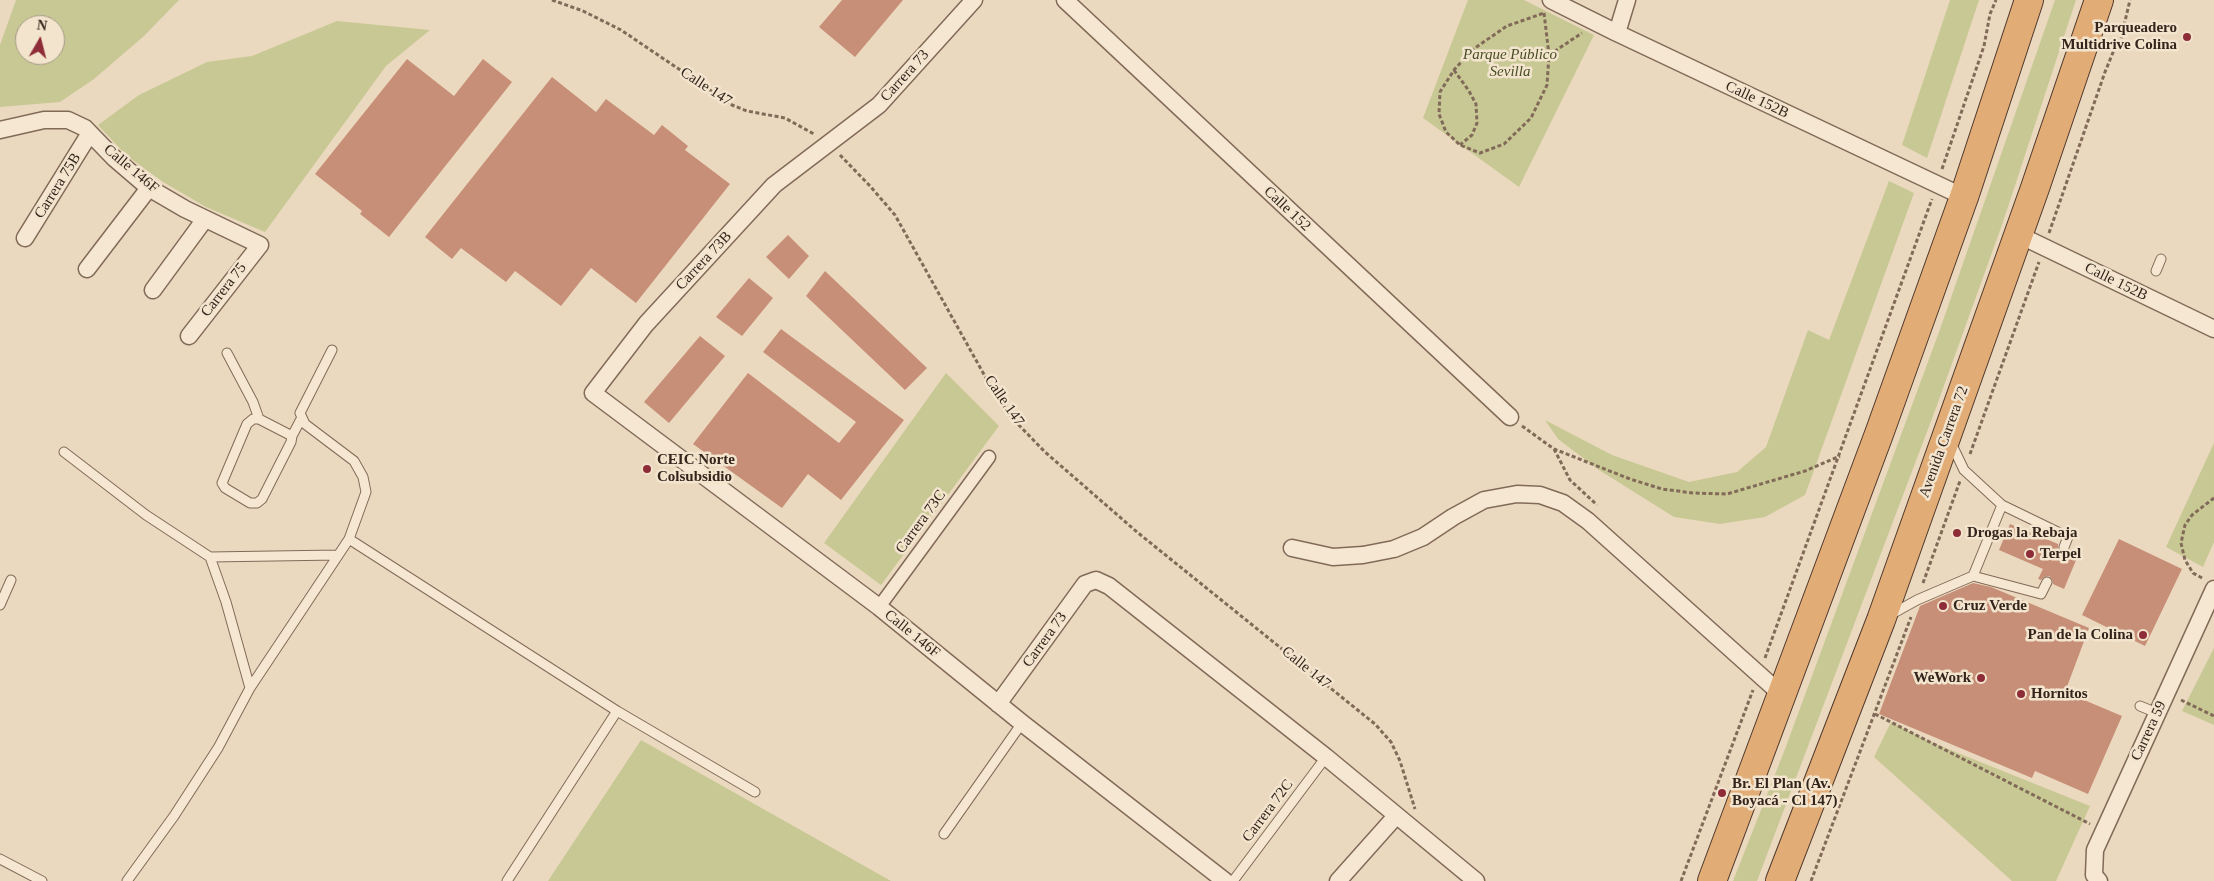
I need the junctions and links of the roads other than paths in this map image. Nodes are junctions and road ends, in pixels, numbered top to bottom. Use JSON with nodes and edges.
{"nodes":[{"id":1,"x":974,"y":0,"type":"edge"},
{"id":2,"x":1065,"y":0,"type":"edge"},
{"id":3,"x":1551,"y":0,"type":"edge"},
{"id":4,"x":1626,"y":0,"type":"edge"},
{"id":5,"x":2028,"y":0,"type":"edge"},
{"id":6,"x":2098,"y":0,"type":"edge"},
{"id":7,"x":1616,"y":33,"type":"junction"},
{"id":8,"x":0,"y":130,"type":"edge"},
{"id":9,"x":90,"y":133,"type":"junction"},
{"id":10,"x":828,"y":144,"type":"joint"},
{"id":11,"x":149,"y":188,"type":"junction"},
{"id":12,"x":1964,"y":197,"type":"junction"},
{"id":13,"x":205,"y":219,"type":"junction"},
{"id":14,"x":2019,"y":235,"type":"junction"},
{"id":15,"x":25,"y":238,"type":"dead end"},
{"id":16,"x":260,"y":245,"type":"joint"},
{"id":17,"x":2161,"y":259,"type":"dead end"},
{"id":18,"x":87,"y":269,"type":"dead end"},
{"id":19,"x":2156,"y":271,"type":"dead end"},
{"id":20,"x":153,"y":290,"type":"dead end"},
{"id":21,"x":2214,"y":329,"type":"edge"},
{"id":22,"x":189,"y":336,"type":"dead end"},
{"id":23,"x":332,"y":350,"type":"dead end"},
{"id":24,"x":227,"y":353,"type":"dead end"},
{"id":25,"x":593,"y":393,"type":"joint"},
{"id":26,"x":1510,"y":417,"type":"road end"},
{"id":27,"x":301,"y":418,"type":"junction"},
{"id":28,"x":259,"y":419,"type":"junction"},
{"id":29,"x":1947,"y":433,"type":"junction"},
{"id":30,"x":292,"y":436,"type":"junction"},
{"id":31,"x":64,"y":452,"type":"dead end"},
{"id":32,"x":989,"y":457,"type":"dead end"},
{"id":33,"x":2002,"y":504,"type":"junction"},
{"id":34,"x":349,"y":539,"type":"junction"},
{"id":35,"x":2064,"y":547,"type":"dead end"},
{"id":36,"x":1292,"y":548,"type":"dead end"},
{"id":37,"x":337,"y":555,"type":"junction"},
{"id":38,"x":210,"y":557,"type":"junction"},
{"id":39,"x":1973,"y":576,"type":"junction"},
{"id":40,"x":11,"y":580,"type":"dead end"},
{"id":41,"x":2047,"y":582,"type":"dead end"},
{"id":42,"x":2210,"y":585,"type":"edge"},
{"id":43,"x":0,"y":605,"type":"edge"},
{"id":44,"x":878,"y":607,"type":"junction"},
{"id":45,"x":1881,"y":620,"type":"junction"},
{"id":46,"x":250,"y":688,"type":"junction"},
{"id":47,"x":1782,"y":695,"type":"junction"},
{"id":48,"x":998,"y":704,"type":"junction"},
{"id":49,"x":2140,"y":706,"type":"dead end"},
{"id":50,"x":617,"y":711,"type":"junction"},
{"id":51,"x":2157,"y":714,"type":"junction"},
{"id":52,"x":1022,"y":723,"type":"junction"},
{"id":53,"x":1326,"y":757,"type":"junction"},
{"id":54,"x":755,"y":792,"type":"dead end"},
{"id":55,"x":1396,"y":816,"type":"junction"},
{"id":56,"x":944,"y":834,"type":"dead end"},
{"id":57,"x":0,"y":859,"type":"edge"},
{"id":58,"x":2096,"y":878,"type":"edge"},
{"id":59,"x":42,"y":881,"type":"edge"},
{"id":60,"x":127,"y":881,"type":"edge"},
{"id":61,"x":507,"y":881,"type":"edge"},
{"id":62,"x":1225,"y":881,"type":"edge"},
{"id":63,"x":1233,"y":881,"type":"edge"},
{"id":64,"x":1338,"y":881,"type":"edge"},
{"id":65,"x":1476,"y":881,"type":"edge"},
{"id":66,"x":1712,"y":881,"type":"edge"},
{"id":67,"x":1780,"y":881,"type":"edge"}],
"edges":[{"from":1,"to":10,"type":"street","name":"Carrera 73"},
{"from":2,"to":26,"type":"street","name":"Calle 152"},
{"from":3,"to":7,"type":"street","name":"Calle 152B"},
{"from":4,"to":7,"type":"street"},
{"from":5,"to":12,"type":"highway"},
{"from":6,"to":14,"type":"highway","name":"Avenida Carrera 72"},
{"from":7,"to":12,"type":"street","name":"Calle 152B"},
{"from":8,"to":9,"type":"street","name":"Calle 146F"},
{"from":9,"to":11,"type":"street","name":"Calle 146F"},
{"from":9,"to":15,"type":"street","name":"Carrera 75B"},
{"from":10,"to":25,"type":"street","name":"Carrera 73B"},
{"from":11,"to":13,"type":"street","name":"Calle 146F"},
{"from":11,"to":18,"type":"street"},
{"from":12,"to":47,"type":"highway"},
{"from":13,"to":16,"type":"street","name":"Calle 146F"},
{"from":13,"to":20,"type":"street"},
{"from":14,"to":21,"type":"street","name":"Calle 152B"},
{"from":14,"to":29,"type":"highway","name":"Avenida Carrera 72"},
{"from":16,"to":22,"type":"street","name":"Carrera 75"},
{"from":17,"to":19,"type":"lane"},
{"from":23,"to":27,"type":"lane"},
{"from":24,"to":28,"type":"lane"},
{"from":25,"to":44,"type":"street","name":"Calle 146F"},
{"from":27,"to":30,"type":"lane"},
{"from":27,"to":34,"type":"lane"},
{"from":28,"to":30,"type":"lane"},
{"from":28,"to":30,"type":"lane"},
{"from":29,"to":33,"type":"lane"},
{"from":29,"to":45,"type":"highway","name":"Avenida Carrera 72"},
{"from":31,"to":38,"type":"lane"},
{"from":32,"to":44,"type":"street","name":"Carrera 73C"},
{"from":33,"to":35,"type":"lane"},
{"from":33,"to":39,"type":"lane"},
{"from":34,"to":37,"type":"lane"},
{"from":34,"to":50,"type":"lane"},
{"from":36,"to":47,"type":"street"},
{"from":37,"to":38,"type":"lane"},
{"from":37,"to":46,"type":"lane"},
{"from":38,"to":46,"type":"lane"},
{"from":39,"to":41,"type":"lane"},
{"from":39,"to":45,"type":"lane"},
{"from":40,"to":43,"type":"lane"},
{"from":42,"to":51,"type":"street","name":"Carrera 59"},
{"from":44,"to":48,"type":"street","name":"Calle 146F"},
{"from":45,"to":67,"type":"highway","name":"Avenida Carrera 72"},
{"from":46,"to":60,"type":"lane"},
{"from":47,"to":66,"type":"highway"},
{"from":48,"to":52,"type":"street","name":"Calle 146F"},
{"from":48,"to":53,"type":"street","name":"Carrera 73"},
{"from":49,"to":51,"type":"lane"},
{"from":50,"to":54,"type":"lane"},
{"from":50,"to":61,"type":"lane"},
{"from":51,"to":58,"type":"street","name":"Carrera 59"},
{"from":52,"to":56,"type":"lane"},
{"from":52,"to":62,"type":"street","name":"Calle 146F"},
{"from":53,"to":55,"type":"street"},
{"from":53,"to":63,"type":"lane","name":"Carrera 72C"},
{"from":55,"to":64,"type":"street"},
{"from":55,"to":65,"type":"street"},
{"from":57,"to":59,"type":"lane"}]}
